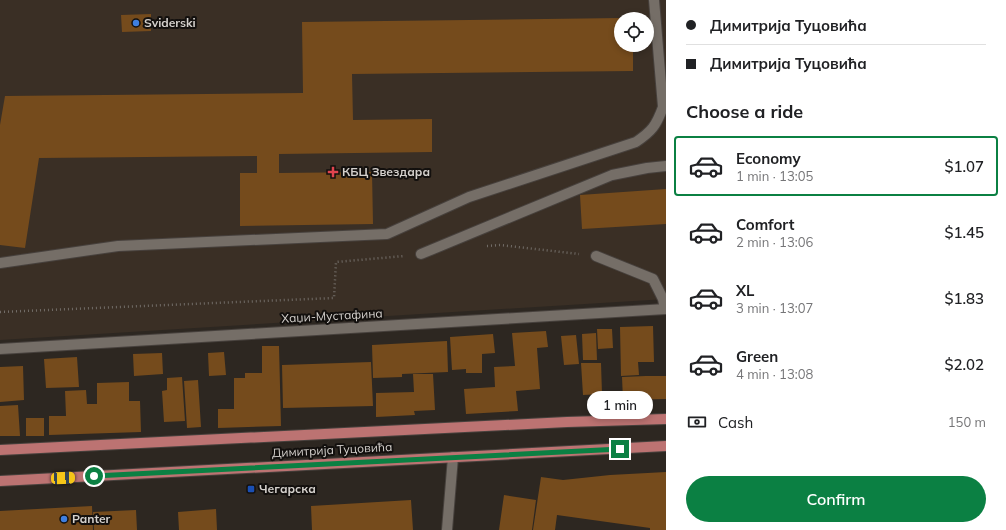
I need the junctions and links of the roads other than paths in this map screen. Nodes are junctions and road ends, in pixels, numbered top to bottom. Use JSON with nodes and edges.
{"nodes":[{"id":1,"x":654,"y":0,"type":"edge"},
{"id":2,"x":666,"y":166,"type":"edge"},
{"id":3,"x":421,"y":254,"type":"road end"},
{"id":4,"x":596,"y":256,"type":"road end"},
{"id":5,"x":0,"y":263,"type":"edge"},
{"id":6,"x":666,"y":309,"type":"edge"},
{"id":7,"x":0,"y":349,"type":"edge"},
{"id":8,"x":666,"y":420,"type":"edge"},
{"id":9,"x":666,"y":446,"type":"edge"},
{"id":10,"x":0,"y":450,"type":"edge"},
{"id":11,"x":453,"y":457,"type":"junction"},
{"id":12,"x":0,"y":481,"type":"edge"},
{"id":13,"x":447,"y":530,"type":"edge"}],
"edges":[{"from":1,"to":5,"type":"street"},
{"from":2,"to":3,"type":"street"},
{"from":4,"to":6,"type":"street"},
{"from":6,"to":7,"type":"street","name":"Хаџи-Мустафина"},
{"from":8,"to":10,"type":"main road","name":"Димитрија Туцовића"},
{"from":9,"to":11,"type":"main road","name":"Димитрија Туцовића"},
{"from":11,"to":12,"type":"main road","name":"Димитрија Туцовића"},
{"from":11,"to":13,"type":"street"}]}
